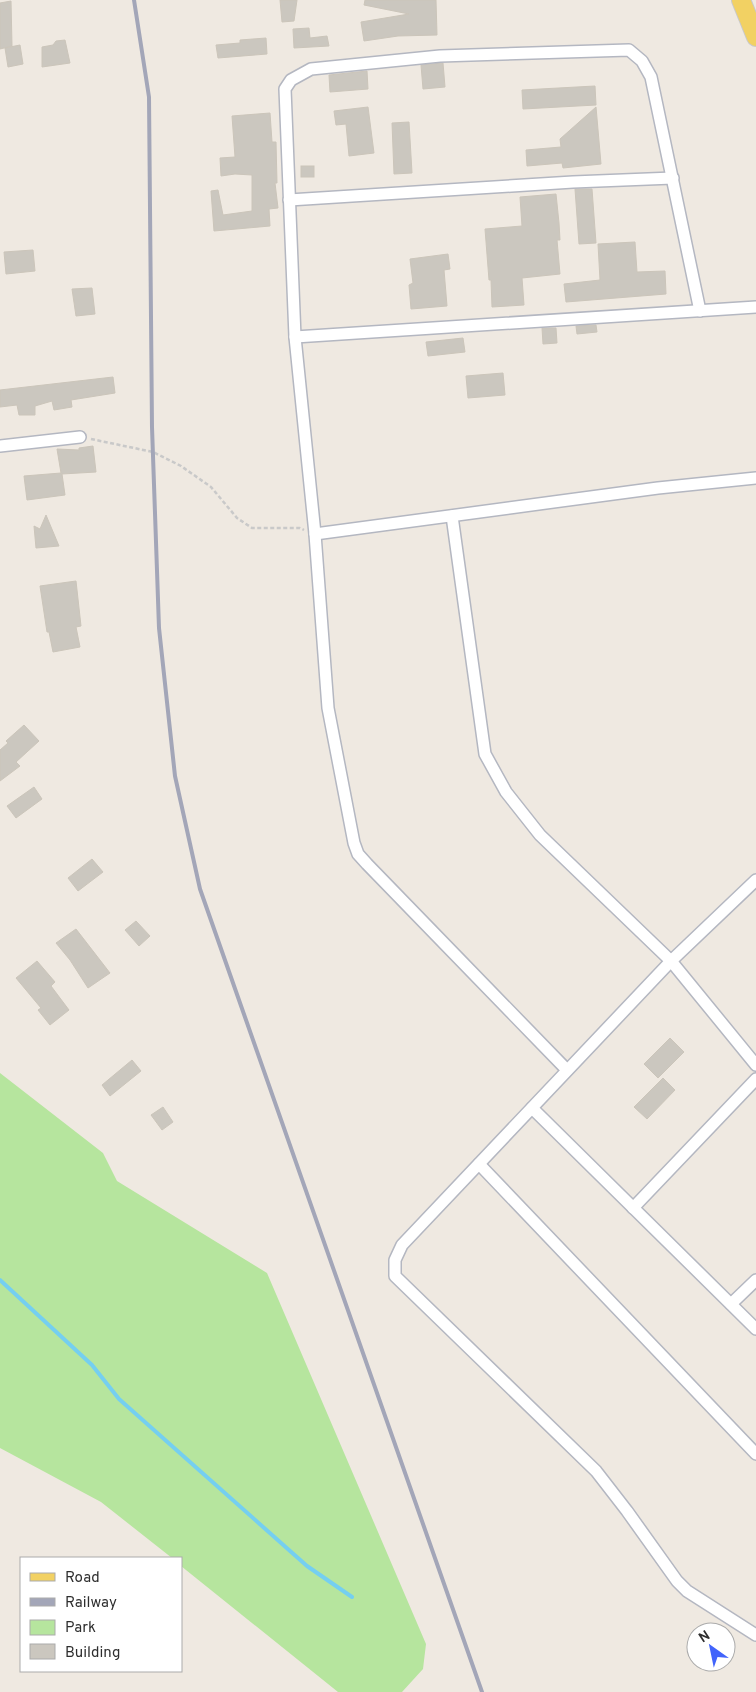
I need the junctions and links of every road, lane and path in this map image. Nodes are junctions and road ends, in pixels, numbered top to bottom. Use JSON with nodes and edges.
{"nodes":[{"id":1,"x":741,"y":0,"type":"edge"},
{"id":2,"x":756,"y":37,"type":"edge"},
{"id":3,"x":673,"y":178,"type":"junction"},
{"id":4,"x":289,"y":200,"type":"junction"},
{"id":5,"x":756,"y":307,"type":"edge"},
{"id":6,"x":700,"y":311,"type":"junction"},
{"id":7,"x":295,"y":337,"type":"junction"},
{"id":8,"x":80,"y":437,"type":"joint"},
{"id":9,"x":0,"y":446,"type":"edge"},
{"id":10,"x":756,"y":478,"type":"edge"},
{"id":11,"x":452,"y":516,"type":"junction"},
{"id":12,"x":315,"y":534,"type":"junction"},
{"id":13,"x":756,"y":880,"type":"edge"},
{"id":14,"x":671,"y":961,"type":"junction"},
{"id":15,"x":756,"y":1065,"type":"edge"},
{"id":16,"x":567,"y":1070,"type":"junction"},
{"id":17,"x":756,"y":1078,"type":"edge"},
{"id":18,"x":532,"y":1108,"type":"junction"},
{"id":19,"x":478,"y":1164,"type":"junction"},
{"id":20,"x":633,"y":1208,"type":"junction"},
{"id":21,"x":756,"y":1280,"type":"edge"},
{"id":22,"x":731,"y":1304,"type":"junction"},
{"id":23,"x":756,"y":1329,"type":"edge"},
{"id":24,"x":756,"y":1454,"type":"edge"},
{"id":25,"x":756,"y":1635,"type":"edge"}],
"edges":[{"from":1,"to":2,"type":"main road"},
{"from":3,"to":4,"type":"street"},
{"from":3,"to":4,"type":"street"},
{"from":3,"to":6,"type":"street"},
{"from":4,"to":7,"type":"street"},
{"from":5,"to":6,"type":"street"},
{"from":6,"to":7,"type":"street"},
{"from":7,"to":12,"type":"street"},
{"from":8,"to":9,"type":"street"},
{"from":8,"to":12,"type":"path"},
{"from":10,"to":11,"type":"street"},
{"from":11,"to":12,"type":"street"},
{"from":11,"to":14,"type":"street"},
{"from":12,"to":16,"type":"street"},
{"from":13,"to":14,"type":"street"},
{"from":14,"to":15,"type":"street"},
{"from":14,"to":16,"type":"street"},
{"from":16,"to":18,"type":"street"},
{"from":17,"to":20,"type":"street"},
{"from":18,"to":19,"type":"street"},
{"from":18,"to":20,"type":"street"},
{"from":19,"to":24,"type":"street"},
{"from":19,"to":25,"type":"street"},
{"from":20,"to":22,"type":"street"},
{"from":21,"to":22,"type":"street"},
{"from":22,"to":23,"type":"street"}]}
